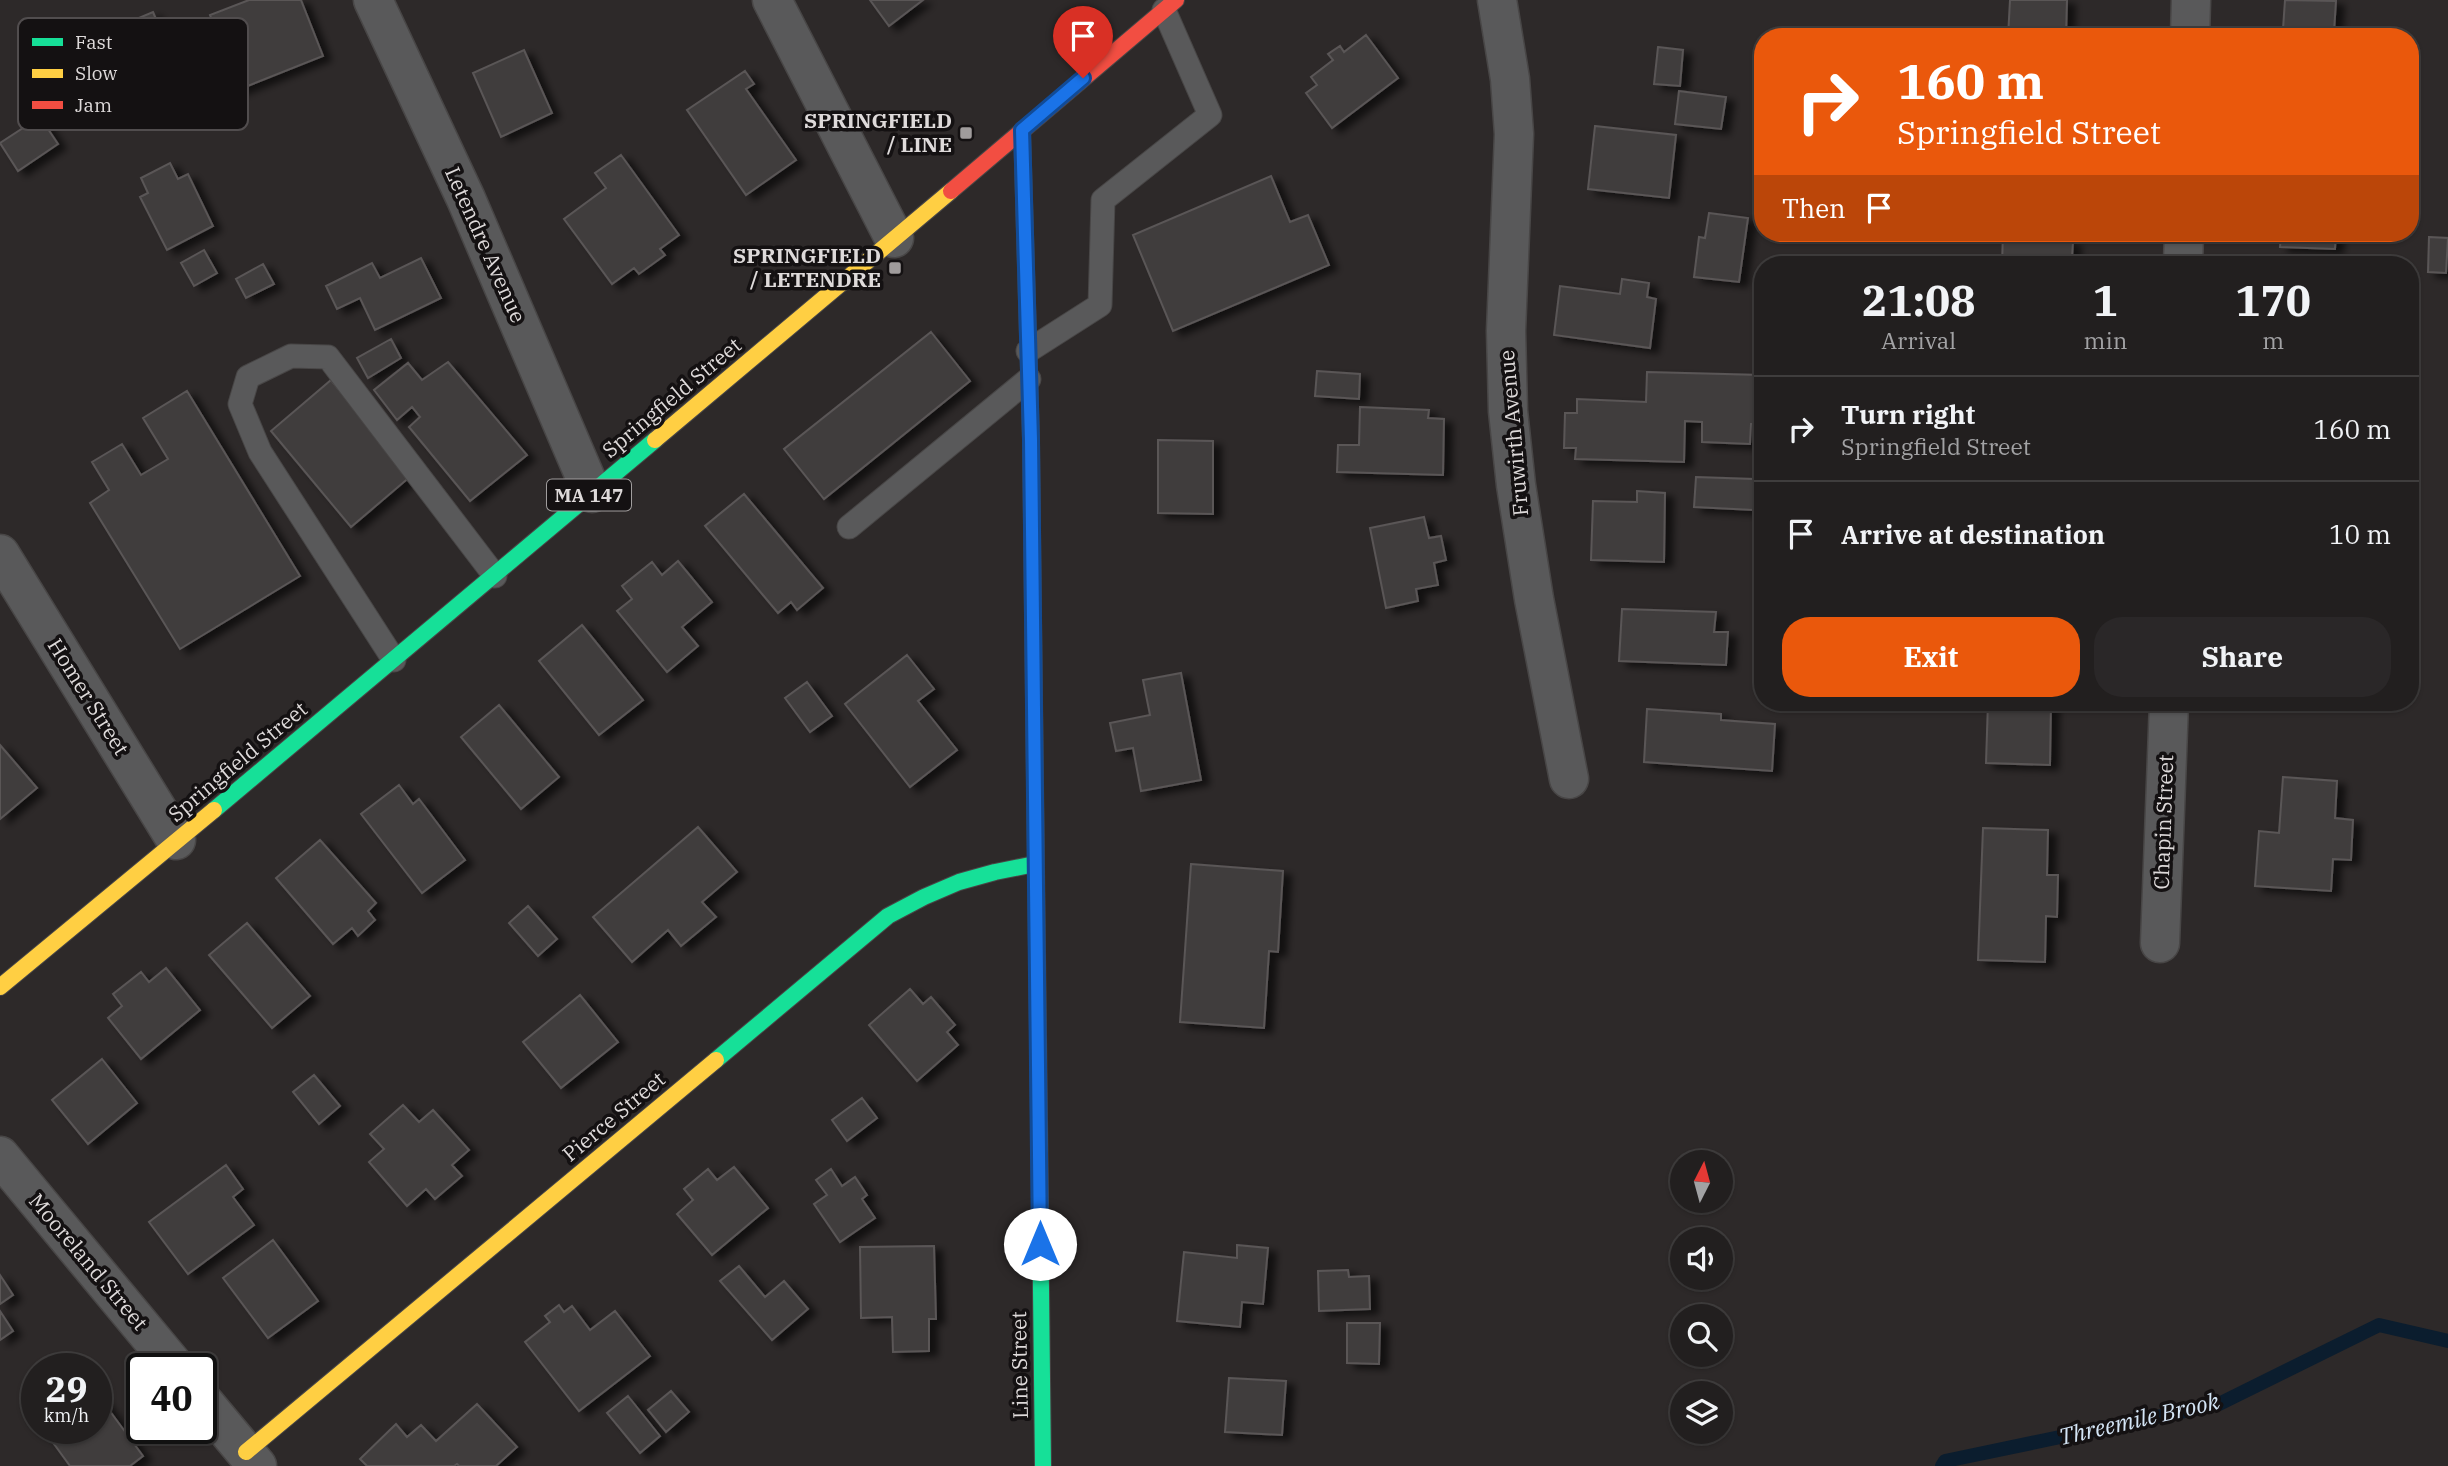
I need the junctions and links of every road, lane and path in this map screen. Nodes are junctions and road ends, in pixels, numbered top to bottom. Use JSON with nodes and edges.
{"nodes":[{"id":1,"x":373,"y":0,"type":"edge"},
{"id":2,"x":772,"y":0,"type":"edge"},
{"id":3,"x":1497,"y":0,"type":"edge"},
{"id":4,"x":2190,"y":0,"type":"edge"},
{"id":5,"x":1170,"y":5,"type":"edge"},
{"id":6,"x":2189,"y":28,"type":"edge"},
{"id":7,"x":1022,"y":130,"type":"junction"},
{"id":8,"x":894,"y":238,"type":"junction"},
{"id":9,"x":1028,"y":351,"type":"junction"},
{"id":10,"x":1030,"y":379,"type":"junction"},
{"id":11,"x":592,"y":493,"type":"junction"},
{"id":12,"x":849,"y":527,"type":"dead end"},
{"id":13,"x":0,"y":554,"type":"edge"},
{"id":14,"x":495,"y":576,"type":"junction"},
{"id":15,"x":394,"y":660,"type":"junction"},
{"id":16,"x":2169,"y":711,"type":"edge"},
{"id":17,"x":1569,"y":779,"type":"dead end"},
{"id":18,"x":176,"y":841,"type":"junction"},
{"id":19,"x":1035,"y":864,"type":"junction"},
{"id":20,"x":2160,"y":943,"type":"dead end"},
{"id":21,"x":0,"y":987,"type":"edge"},
{"id":22,"x":0,"y":1156,"type":"edge"},
{"id":23,"x":164,"y":1353,"type":"edge"},
{"id":24,"x":217,"y":1418,"type":"edge"},
{"id":25,"x":251,"y":1459,"type":"edge"},
{"id":26,"x":1043,"y":1466,"type":"edge"}],
"edges":[{"from":1,"to":11,"type":"street","name":"Letendre Avenue"},
{"from":2,"to":8,"type":"street"},
{"from":3,"to":17,"type":"street","name":"Fruwirth Avenue"},
{"from":4,"to":6,"type":"street"},
{"from":5,"to":7,"type":"street","name":"Springfield Street","number":"MA 147"},
{"from":5,"to":9,"type":"lane"},
{"from":7,"to":8,"type":"street","name":"Springfield Street","number":"MA 147"},
{"from":7,"to":9,"type":"street","name":"Line Street"},
{"from":8,"to":11,"type":"street","name":"Springfield Street","number":"MA 147"},
{"from":9,"to":10,"type":"street","name":"Line Street"},
{"from":10,"to":12,"type":"lane"},
{"from":10,"to":19,"type":"street","name":"Line Street"},
{"from":11,"to":14,"type":"street","name":"Springfield Street","number":"MA 147"},
{"from":13,"to":18,"type":"street","name":"Homer Street"},
{"from":14,"to":15,"type":"street","name":"Springfield Street","number":"MA 147"},
{"from":14,"to":15,"type":"lane"},
{"from":15,"to":18,"type":"street","name":"Springfield Street","number":"MA 147"},
{"from":16,"to":20,"type":"street","name":"Chapin Street"},
{"from":18,"to":21,"type":"street","name":"Springfield Street","number":"MA 147"},
{"from":19,"to":25,"type":"street","name":"Pierce Street"},
{"from":19,"to":26,"type":"street","name":"Line Street"},
{"from":22,"to":23,"type":"street","name":"Mooreland Street"},
{"from":24,"to":25,"type":"street"}]}
